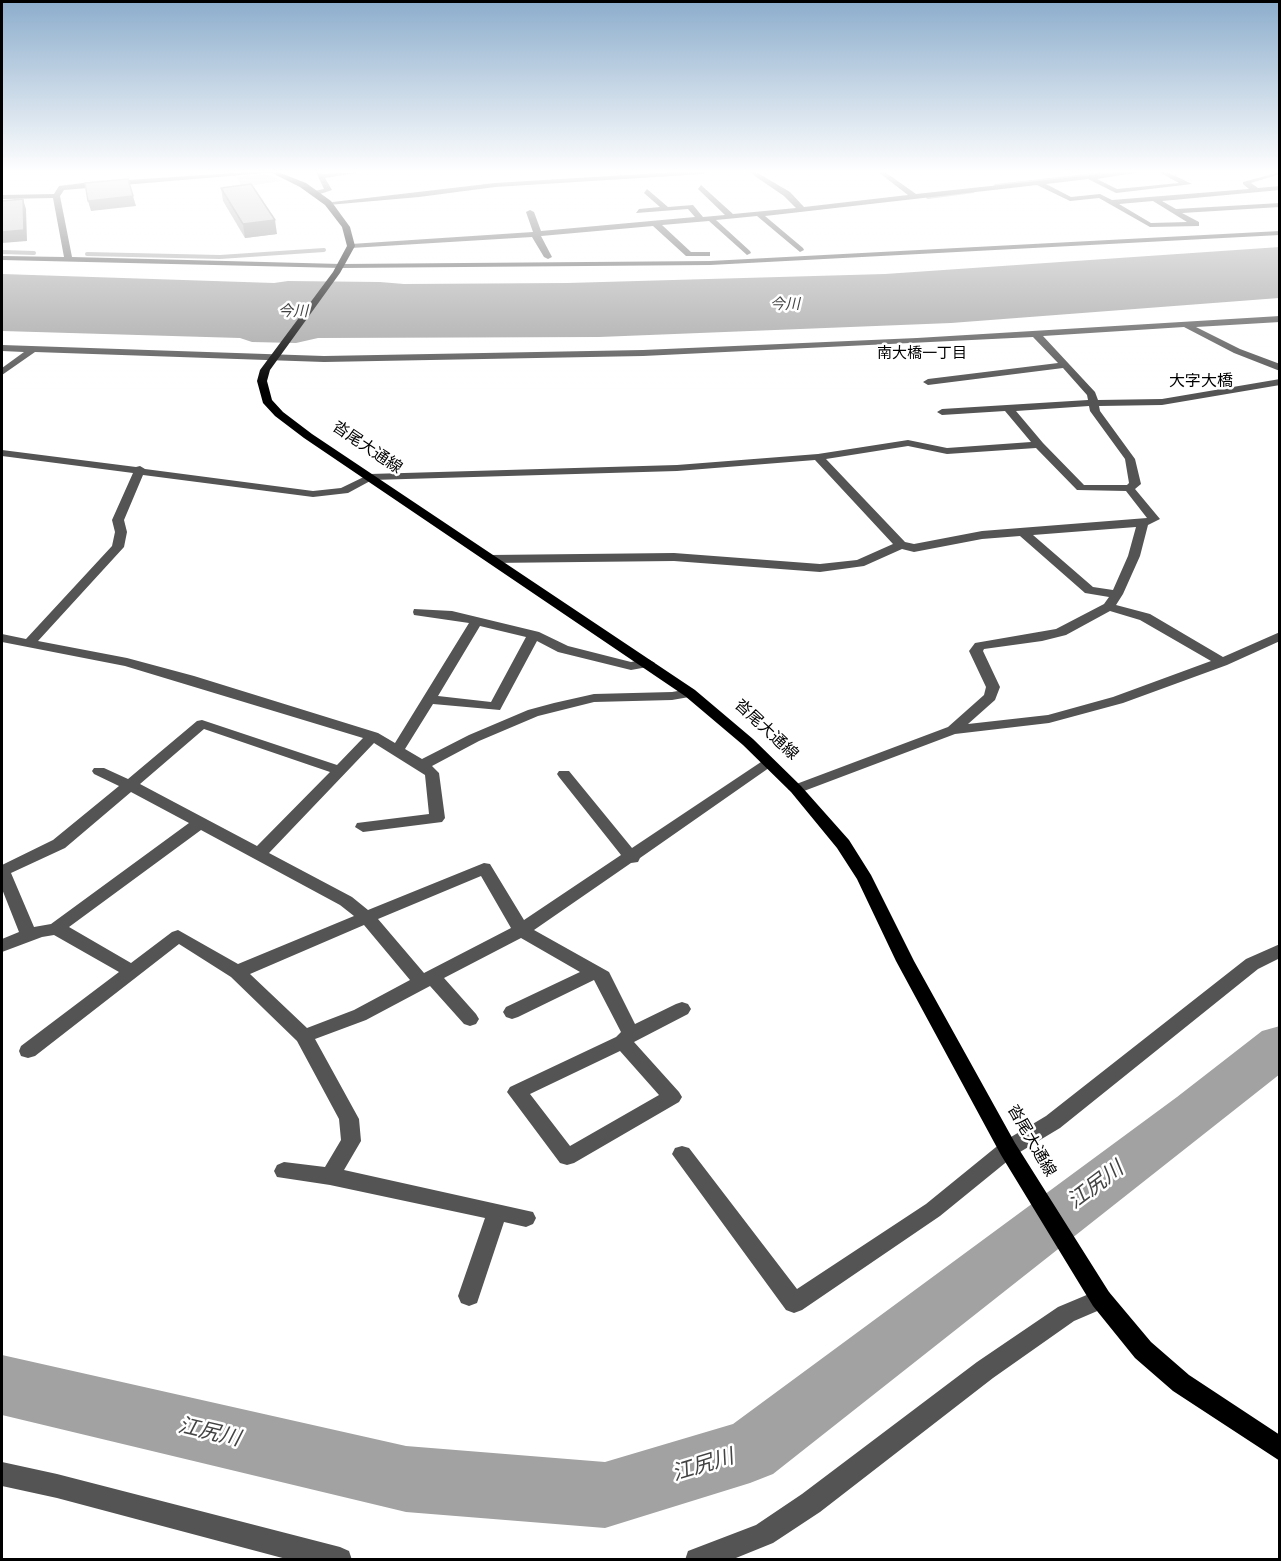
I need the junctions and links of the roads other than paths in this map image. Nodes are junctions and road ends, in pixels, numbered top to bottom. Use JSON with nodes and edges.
{"nodes":[{"id":1,"x":65,"y":245,"type":"edge"},
{"id":2,"x":369,"y":245,"type":"edge"},
{"id":3,"x":541,"y":245,"type":"edge"},
{"id":4,"x":679,"y":245,"type":"edge"},
{"id":5,"x":737,"y":245,"type":"edge"},
{"id":6,"x":794,"y":245,"type":"edge"},
{"id":7,"x":1064,"y":245,"type":"edge"},
{"id":8,"x":351,"y":246,"type":"joint"},
{"id":9,"x":800,"y":250,"type":"junction"},
{"id":10,"x":747,"y":253,"type":"junction"},
{"id":11,"x":548,"y":257,"type":"dead end"},
{"id":12,"x":855,"y":257,"type":"junction"},
{"id":13,"x":2,"y":258,"type":"edge"},
{"id":14,"x":68,"y":259,"type":"junction"},
{"id":15,"x":339,"y":270,"type":"junction"},
{"id":16,"x":1280,"y":319,"type":"edge"},
{"id":17,"x":1186,"y":325,"type":"junction"},
{"id":18,"x":1036,"y":334,"type":"junction"},
{"id":19,"x":2,"y":348,"type":"edge"},
{"id":20,"x":32,"y":350,"type":"junction"},
{"id":21,"x":277,"y":355,"type":"junction"},
{"id":22,"x":1068,"y":365,"type":"junction"},
{"id":23,"x":1280,"y":368,"type":"edge"},
{"id":24,"x":2,"y":372,"type":"edge"},
{"id":25,"x":928,"y":382,"type":"dead end"},
{"id":26,"x":1280,"y":382,"type":"edge"},
{"id":27,"x":1094,"y":403,"type":"junction"},
{"id":28,"x":1008,"y":408,"type":"junction"},
{"id":29,"x":942,"y":412,"type":"dead end"},
{"id":30,"x":1039,"y":445,"type":"junction"},
{"id":31,"x":2,"y":453,"type":"edge"},
{"id":32,"x":818,"y":458,"type":"junction"},
{"id":33,"x":140,"y":469,"type":"junction"},
{"id":34,"x":370,"y":477,"type":"junction"},
{"id":35,"x":1129,"y":488,"type":"junction"},
{"id":36,"x":1143,"y":523,"type":"junction"},
{"id":37,"x":1022,"y":531,"type":"junction"},
{"id":38,"x":901,"y":545,"type":"junction"},
{"id":39,"x":490,"y":559,"type":"junction"},
{"id":40,"x":1117,"y":594,"type":"junction"},
{"id":41,"x":1108,"y":607,"type":"junction"},
{"id":42,"x":419,"y":612,"type":"dead end"},
{"id":43,"x":476,"y":622,"type":"junction"},
{"id":44,"x":534,"y":634,"type":"junction"},
{"id":45,"x":1280,"y":636,"type":"edge"},
{"id":46,"x":2,"y":638,"type":"edge"},
{"id":47,"x":30,"y":642,"type":"junction"},
{"id":48,"x":1222,"y":662,"type":"junction"},
{"id":49,"x":648,"y":663,"type":"junction"},
{"id":50,"x":690,"y":693,"type":"junction"},
{"id":51,"x":430,"y":699,"type":"junction"},
{"id":52,"x":953,"y":730,"type":"junction"},
{"id":53,"x":373,"y":736,"type":"junction"},
{"id":54,"x":399,"y":749,"type":"junction"},
{"id":55,"x":770,"y":763,"type":"junction"},
{"id":56,"x":422,"y":765,"type":"junction"},
{"id":57,"x":338,"y":770,"type":"junction"},
{"id":58,"x":99,"y":771,"type":"dead end"},
{"id":59,"x":564,"y":774,"type":"dead end"},
{"id":60,"x":130,"y":785,"type":"junction"},
{"id":61,"x":796,"y":789,"type":"junction"},
{"id":62,"x":198,"y":824,"type":"junction"},
{"id":63,"x":363,"y":827,"type":"dead end"},
{"id":64,"x":258,"y":855,"type":"junction"},
{"id":65,"x":632,"y":858,"type":"junction"},
{"id":66,"x":2,"y":871,"type":"edge"},
{"id":67,"x":367,"y":918,"type":"junction"},
{"id":68,"x":55,"y":929,"type":"junction"},
{"id":69,"x":521,"y":930,"type":"junction"},
{"id":70,"x":29,"y":935,"type":"junction"},
{"id":71,"x":2,"y":946,"type":"edge"},
{"id":72,"x":1280,"y":950,"type":"edge"},
{"id":73,"x":132,"y":972,"type":"junction"},
{"id":74,"x":237,"y":972,"type":"junction"},
{"id":75,"x":595,"y":972,"type":"junction"},
{"id":76,"x":427,"y":980,"type":"junction"},
{"id":77,"x":682,"y":1009,"type":"dead end"},
{"id":78,"x":512,"y":1012,"type":"dead end"},
{"id":79,"x":470,"y":1019,"type":"dead end"},
{"id":80,"x":304,"y":1036,"type":"junction"},
{"id":81,"x":627,"y":1038,"type":"junction"},
{"id":82,"x":28,"y":1051,"type":"dead end"},
{"id":83,"x":1008,"y":1149,"type":"junction"},
{"id":84,"x":681,"y":1154,"type":"dead end"},
{"id":85,"x":284,"y":1171,"type":"dead end"},
{"id":86,"x":330,"y":1176,"type":"junction"},
{"id":87,"x":497,"y":1212,"type":"junction"},
{"id":88,"x":526,"y":1218,"type":"dead end"},
{"id":89,"x":470,"y":1296,"type":"dead end"},
{"id":90,"x":1101,"y":1299,"type":"junction"},
{"id":91,"x":1280,"y":1449,"type":"edge"},
{"id":92,"x":2,"y":1474,"type":"edge"},
{"id":93,"x":340,"y":1560,"type":"edge"},
{"id":94,"x":697,"y":1560,"type":"edge"}],
"edges":[{"from":1,"to":14,"type":"street"},
{"from":2,"to":8,"type":"street"},
{"from":3,"to":11,"type":"street"},
{"from":4,"to":10,"type":"street"},
{"from":5,"to":10,"type":"street"},
{"from":6,"to":9,"type":"street"},
{"from":7,"to":12,"type":"street"},
{"from":8,"to":15,"type":"main road","name":"沓尾大通線"},
{"from":9,"to":10,"type":"street"},
{"from":9,"to":12,"type":"street"},
{"from":12,"to":15,"type":"street"},
{"from":13,"to":14,"type":"street"},
{"from":14,"to":15,"type":"street"},
{"from":15,"to":21,"type":"main road","name":"沓尾大通線"},
{"from":16,"to":17,"type":"street"},
{"from":17,"to":18,"type":"street"},
{"from":17,"to":23,"type":"street"},
{"from":18,"to":21,"type":"street"},
{"from":18,"to":22,"type":"street"},
{"from":19,"to":20,"type":"street"},
{"from":20,"to":21,"type":"street"},
{"from":20,"to":24,"type":"street"},
{"from":21,"to":34,"type":"main road","name":"沓尾大通線"},
{"from":22,"to":25,"type":"street"},
{"from":22,"to":27,"type":"street"},
{"from":26,"to":27,"type":"street"},
{"from":27,"to":28,"type":"street"},
{"from":27,"to":35,"type":"street"},
{"from":28,"to":29,"type":"street"},
{"from":28,"to":30,"type":"street"},
{"from":30,"to":32,"type":"street"},
{"from":30,"to":35,"type":"street"},
{"from":31,"to":33,"type":"street"},
{"from":32,"to":34,"type":"street"},
{"from":32,"to":38,"type":"street"},
{"from":33,"to":34,"type":"street"},
{"from":33,"to":47,"type":"street"},
{"from":34,"to":39,"type":"main road","name":"沓尾大通線"},
{"from":35,"to":36,"type":"street"},
{"from":36,"to":37,"type":"street"},
{"from":36,"to":40,"type":"street"},
{"from":37,"to":38,"type":"street"},
{"from":37,"to":40,"type":"street"},
{"from":38,"to":39,"type":"street"},
{"from":39,"to":49,"type":"main road","name":"沓尾大通線"},
{"from":40,"to":41,"type":"street"},
{"from":41,"to":48,"type":"street"},
{"from":41,"to":52,"type":"street"},
{"from":42,"to":43,"type":"street"},
{"from":43,"to":44,"type":"street"},
{"from":43,"to":51,"type":"street"},
{"from":44,"to":49,"type":"street"},
{"from":44,"to":51,"type":"street"},
{"from":45,"to":48,"type":"street"},
{"from":46,"to":47,"type":"street"},
{"from":47,"to":53,"type":"street"},
{"from":48,"to":52,"type":"street"},
{"from":49,"to":50,"type":"main road","name":"沓尾大通線"},
{"from":50,"to":55,"type":"main road","name":"沓尾大通線"},
{"from":50,"to":56,"type":"street"},
{"from":51,"to":54,"type":"street"},
{"from":52,"to":61,"type":"street"},
{"from":53,"to":54,"type":"street"},
{"from":53,"to":57,"type":"street"},
{"from":54,"to":56,"type":"street"},
{"from":55,"to":61,"type":"main road","name":"沓尾大通線"},
{"from":55,"to":65,"type":"street"},
{"from":56,"to":63,"type":"street"},
{"from":57,"to":60,"type":"street"},
{"from":57,"to":64,"type":"street"},
{"from":58,"to":60,"type":"street"},
{"from":59,"to":65,"type":"street"},
{"from":60,"to":62,"type":"street"},
{"from":60,"to":66,"type":"street"},
{"from":61,"to":83,"type":"main road","name":"沓尾大通線"},
{"from":62,"to":64,"type":"street"},
{"from":62,"to":68,"type":"street"},
{"from":64,"to":67,"type":"street"},
{"from":65,"to":69,"type":"street"},
{"from":66,"to":70,"type":"street"},
{"from":67,"to":69,"type":"street"},
{"from":67,"to":74,"type":"street"},
{"from":67,"to":76,"type":"street"},
{"from":68,"to":70,"type":"street"},
{"from":68,"to":73,"type":"street"},
{"from":69,"to":75,"type":"street"},
{"from":69,"to":76,"type":"street"},
{"from":70,"to":71,"type":"street"},
{"from":72,"to":83,"type":"street"},
{"from":73,"to":74,"type":"street"},
{"from":73,"to":82,"type":"street"},
{"from":74,"to":80,"type":"street"},
{"from":75,"to":78,"type":"street"},
{"from":75,"to":81,"type":"street"},
{"from":76,"to":79,"type":"street"},
{"from":76,"to":80,"type":"street"},
{"from":77,"to":81,"type":"street"},
{"from":80,"to":86,"type":"street"},
{"from":81,"to":81,"type":"street"},
{"from":83,"to":84,"type":"street"},
{"from":83,"to":90,"type":"main road","name":"沓尾大通線"},
{"from":85,"to":86,"type":"street"},
{"from":86,"to":87,"type":"street"},
{"from":87,"to":88,"type":"street"},
{"from":87,"to":89,"type":"street"},
{"from":90,"to":91,"type":"main road","name":"沓尾大通線"},
{"from":90,"to":94,"type":"street"},
{"from":92,"to":93,"type":"street"}]}
